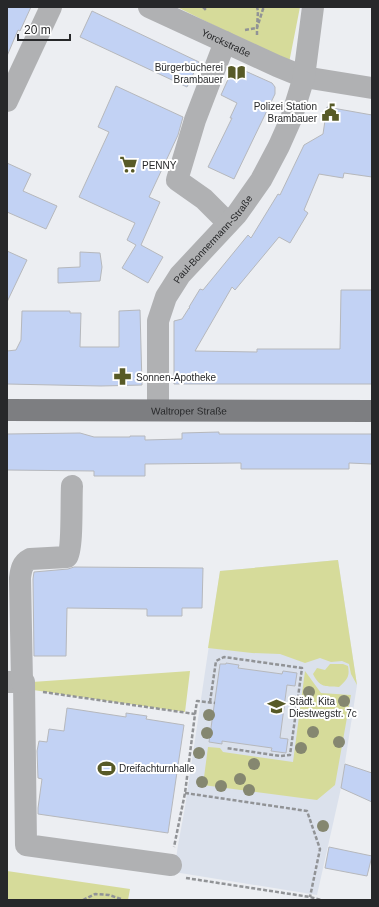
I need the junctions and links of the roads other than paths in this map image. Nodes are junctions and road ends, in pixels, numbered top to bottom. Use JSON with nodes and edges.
{"nodes":[{"id":1,"x":51,"y":7,"type":"edge"},
{"id":2,"x":149,"y":7,"type":"edge"},
{"id":3,"x":313,"y":7,"type":"edge"},
{"id":4,"x":233,"y":36,"type":"junction"},
{"id":5,"x":304,"y":77,"type":"junction"},
{"id":6,"x":372,"y":88,"type":"edge"},
{"id":7,"x":7,"y":101,"type":"edge"},
{"id":8,"x":228,"y":223,"type":"junction"},
{"id":9,"x":7,"y":410,"type":"edge"},
{"id":10,"x":158,"y":410,"type":"junction"},
{"id":11,"x":372,"y":411,"type":"edge"},
{"id":12,"x":72,"y":486,"type":"dead end"},
{"id":13,"x":18,"y":684,"type":"edge"},
{"id":14,"x":171,"y":865,"type":"road end"}],
"edges":[{"from":1,"to":7,"type":"street"},
{"from":2,"to":4,"type":"street","name":"Yorckstraße"},
{"from":3,"to":5,"type":"street"},
{"from":4,"to":5,"type":"street","name":"Yorckstraße"},
{"from":4,"to":8,"type":"street"},
{"from":5,"to":6,"type":"street","name":"Yorckstraße"},
{"from":5,"to":8,"type":"street","name":"Paul-Bonnermann-Straße"},
{"from":8,"to":10,"type":"street","name":"Paul-Bonnermann-Straße"},
{"from":9,"to":10,"type":"main road","name":"Waltroper Straße"},
{"from":10,"to":11,"type":"main road","name":"Waltroper Straße"},
{"from":12,"to":13,"type":"street"},
{"from":13,"to":14,"type":"street"}]}
